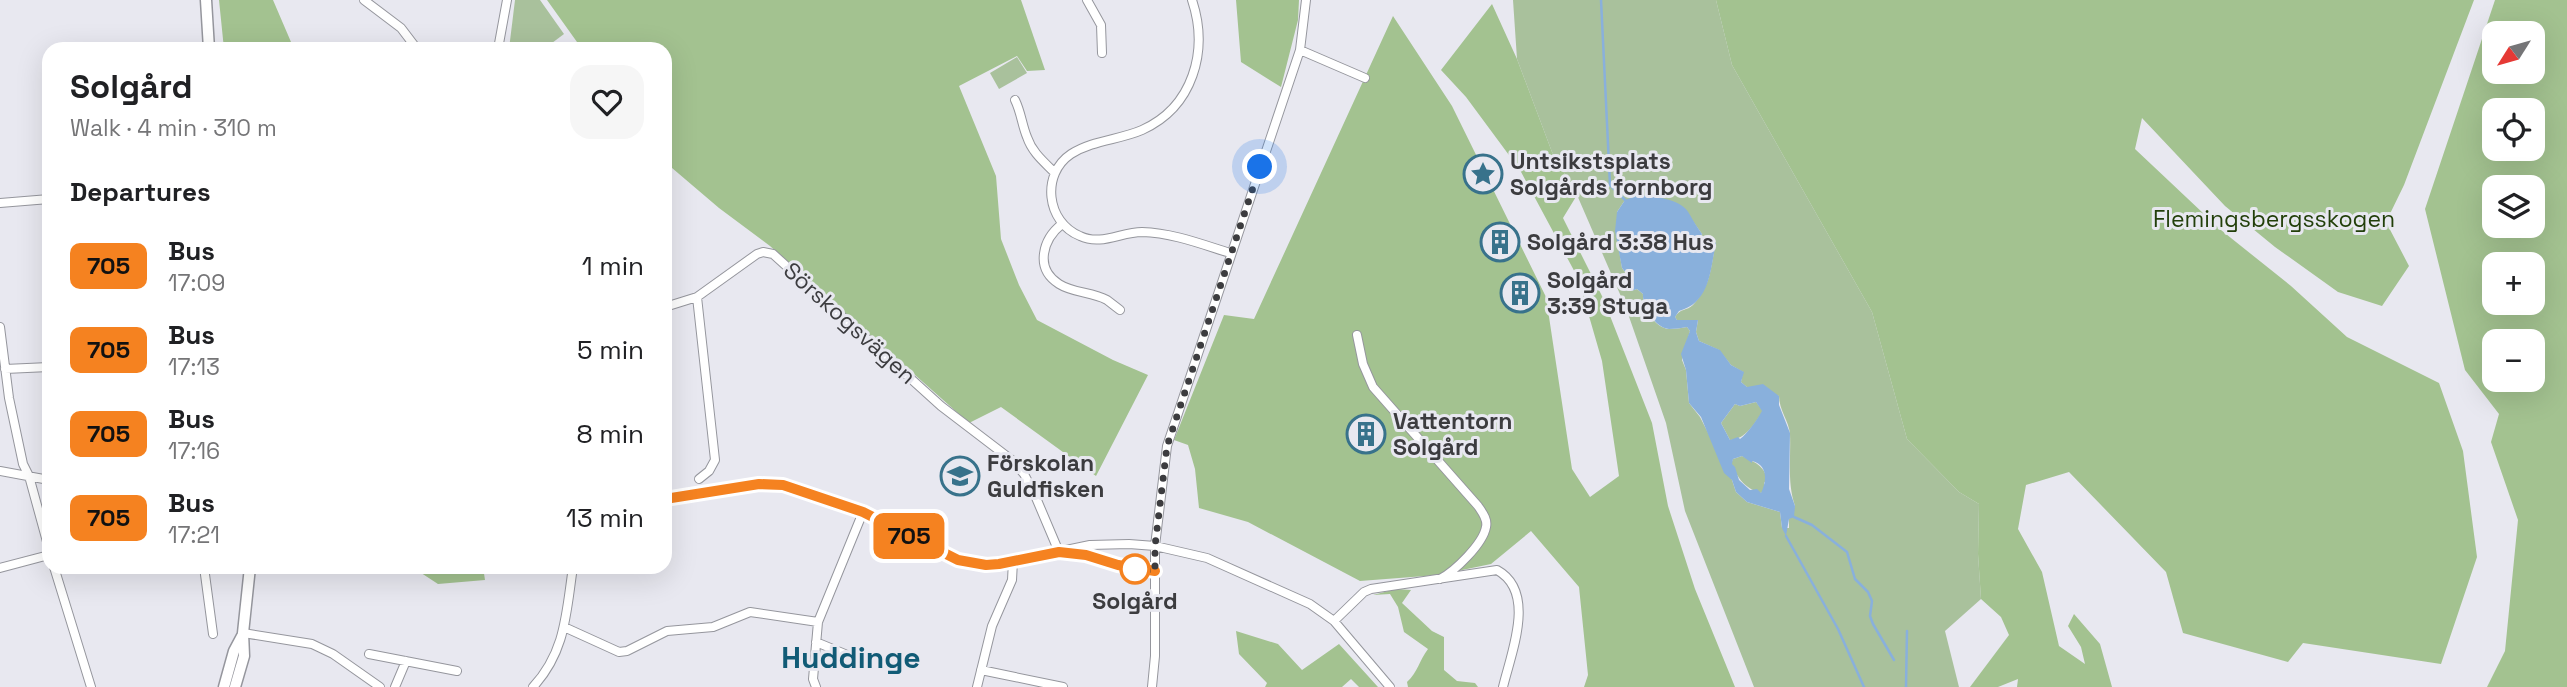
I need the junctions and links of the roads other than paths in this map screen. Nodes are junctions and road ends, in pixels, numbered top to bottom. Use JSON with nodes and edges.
{"nodes":[{"id":1,"x":206,"y":0,"type":"edge"},
{"id":2,"x":364,"y":0,"type":"edge"},
{"id":3,"x":507,"y":0,"type":"edge"},
{"id":4,"x":1087,"y":0,"type":"edge"},
{"id":5,"x":1192,"y":0,"type":"edge"},
{"id":6,"x":1306,"y":0,"type":"edge"},
{"id":7,"x":209,"y":42,"type":"edge"},
{"id":8,"x":412,"y":42,"type":"edge"},
{"id":9,"x":499,"y":42,"type":"edge"},
{"id":10,"x":1300,"y":50,"type":"junction"},
{"id":11,"x":1102,"y":53,"type":"dead end"},
{"id":12,"x":1365,"y":78,"type":"dead end"},
{"id":13,"x":1015,"y":100,"type":"dead end"},
{"id":14,"x":1054,"y":172,"type":"junction"},
{"id":15,"x":42,"y":200,"type":"edge"},
{"id":16,"x":0,"y":203,"type":"edge"},
{"id":17,"x":1062,"y":224,"type":"junction"},
{"id":18,"x":1230,"y":253,"type":"junction"},
{"id":19,"x":697,"y":297,"type":"junction"},
{"id":20,"x":672,"y":305,"type":"edge"},
{"id":21,"x":1120,"y":310,"type":"dead end"},
{"id":22,"x":0,"y":327,"type":"edge"},
{"id":23,"x":1357,"y":335,"type":"dead end"},
{"id":24,"x":42,"y":368,"type":"edge"},
{"id":25,"x":5,"y":369,"type":"junction"},
{"id":26,"x":0,"y":471,"type":"edge"},
{"id":27,"x":29,"y":476,"type":"junction"},
{"id":28,"x":42,"y":479,"type":"edge"},
{"id":29,"x":699,"y":479,"type":"dead end"},
{"id":30,"x":672,"y":497,"type":"edge"},
{"id":31,"x":863,"y":512,"type":"junction"},
{"id":32,"x":42,"y":523,"type":"edge"},
{"id":33,"x":1155,"y":546,"type":"junction"},
{"id":34,"x":1059,"y":552,"type":"junction"},
{"id":35,"x":42,"y":557,"type":"edge"},
{"id":36,"x":1013,"y":561,"type":"junction"},
{"id":37,"x":0,"y":568,"type":"edge"},
{"id":38,"x":56,"y":574,"type":"edge"},
{"id":39,"x":205,"y":574,"type":"edge"},
{"id":40,"x":249,"y":574,"type":"edge"},
{"id":41,"x":572,"y":574,"type":"edge"},
{"id":42,"x":1440,"y":579,"type":"junction"},
{"id":43,"x":1334,"y":621,"type":"junction"},
{"id":44,"x":818,"y":622,"type":"junction"},
{"id":45,"x":564,"y":628,"type":"junction"},
{"id":46,"x":243,"y":633,"type":"junction"},
{"id":47,"x":213,"y":634,"type":"dead end"},
{"id":48,"x":816,"y":642,"type":"junction"},
{"id":49,"x":369,"y":654,"type":"dead end"},
{"id":50,"x":845,"y":654,"type":"dead end"},
{"id":51,"x":406,"y":662,"type":"junction"},
{"id":52,"x":981,"y":670,"type":"junction"},
{"id":53,"x":457,"y":671,"type":"dead end"},
{"id":54,"x":1154,"y":686,"type":"edge"},
{"id":55,"x":91,"y":687,"type":"edge"},
{"id":56,"x":224,"y":687,"type":"edge"},
{"id":57,"x":235,"y":687,"type":"edge"},
{"id":58,"x":380,"y":687,"type":"edge"},
{"id":59,"x":395,"y":687,"type":"edge"},
{"id":60,"x":533,"y":687,"type":"edge"},
{"id":61,"x":816,"y":687,"type":"edge"},
{"id":62,"x":977,"y":687,"type":"edge"},
{"id":63,"x":1063,"y":687,"type":"edge"},
{"id":64,"x":1390,"y":687,"type":"edge"},
{"id":65,"x":1503,"y":687,"type":"edge"}],
"edges":[{"from":1,"to":7,"type":"main road"},
{"from":2,"to":8,"type":"street"},
{"from":3,"to":9,"type":"street"},
{"from":4,"to":11,"type":"street"},
{"from":5,"to":14,"type":"street"},
{"from":6,"to":10,"type":"street"},
{"from":10,"to":12,"type":"street"},
{"from":10,"to":18,"type":"street"},
{"from":13,"to":14,"type":"street"},
{"from":14,"to":17,"type":"street"},
{"from":15,"to":16,"type":"street"},
{"from":17,"to":18,"type":"street"},
{"from":17,"to":21,"type":"street"},
{"from":18,"to":33,"type":"street"},
{"from":19,"to":20,"type":"street","name":"Sörskogsvägen"},
{"from":19,"to":29,"type":"street"},
{"from":19,"to":34,"type":"street","name":"Sörskogsvägen"},
{"from":22,"to":25,"type":"street"},
{"from":23,"to":42,"type":"street"},
{"from":24,"to":25,"type":"street"},
{"from":25,"to":27,"type":"street"},
{"from":26,"to":27,"type":"street"},
{"from":27,"to":28,"type":"street"},
{"from":27,"to":32,"type":"street"},
{"from":30,"to":31,"type":"street"},
{"from":31,"to":36,"type":"street"},
{"from":31,"to":44,"type":"street"},
{"from":33,"to":34,"type":"street"},
{"from":33,"to":43,"type":"street"},
{"from":33,"to":54,"type":"street"},
{"from":34,"to":36,"type":"street"},
{"from":35,"to":37,"type":"street"},
{"from":36,"to":52,"type":"street"},
{"from":38,"to":55,"type":"street"},
{"from":39,"to":47,"type":"street"},
{"from":40,"to":46,"type":"main road"},
{"from":41,"to":45,"type":"street"},
{"from":42,"to":43,"type":"street"},
{"from":42,"to":65,"type":"street"},
{"from":43,"to":64,"type":"street"},
{"from":44,"to":45,"type":"street"},
{"from":44,"to":48,"type":"street"},
{"from":45,"to":60,"type":"street"},
{"from":46,"to":56,"type":"main road"},
{"from":46,"to":57,"type":"main road"},
{"from":46,"to":58,"type":"street"},
{"from":48,"to":50,"type":"street"},
{"from":48,"to":61,"type":"street"},
{"from":49,"to":51,"type":"street"},
{"from":51,"to":53,"type":"street"},
{"from":51,"to":59,"type":"street"},
{"from":52,"to":62,"type":"street"},
{"from":52,"to":63,"type":"street"}]}
